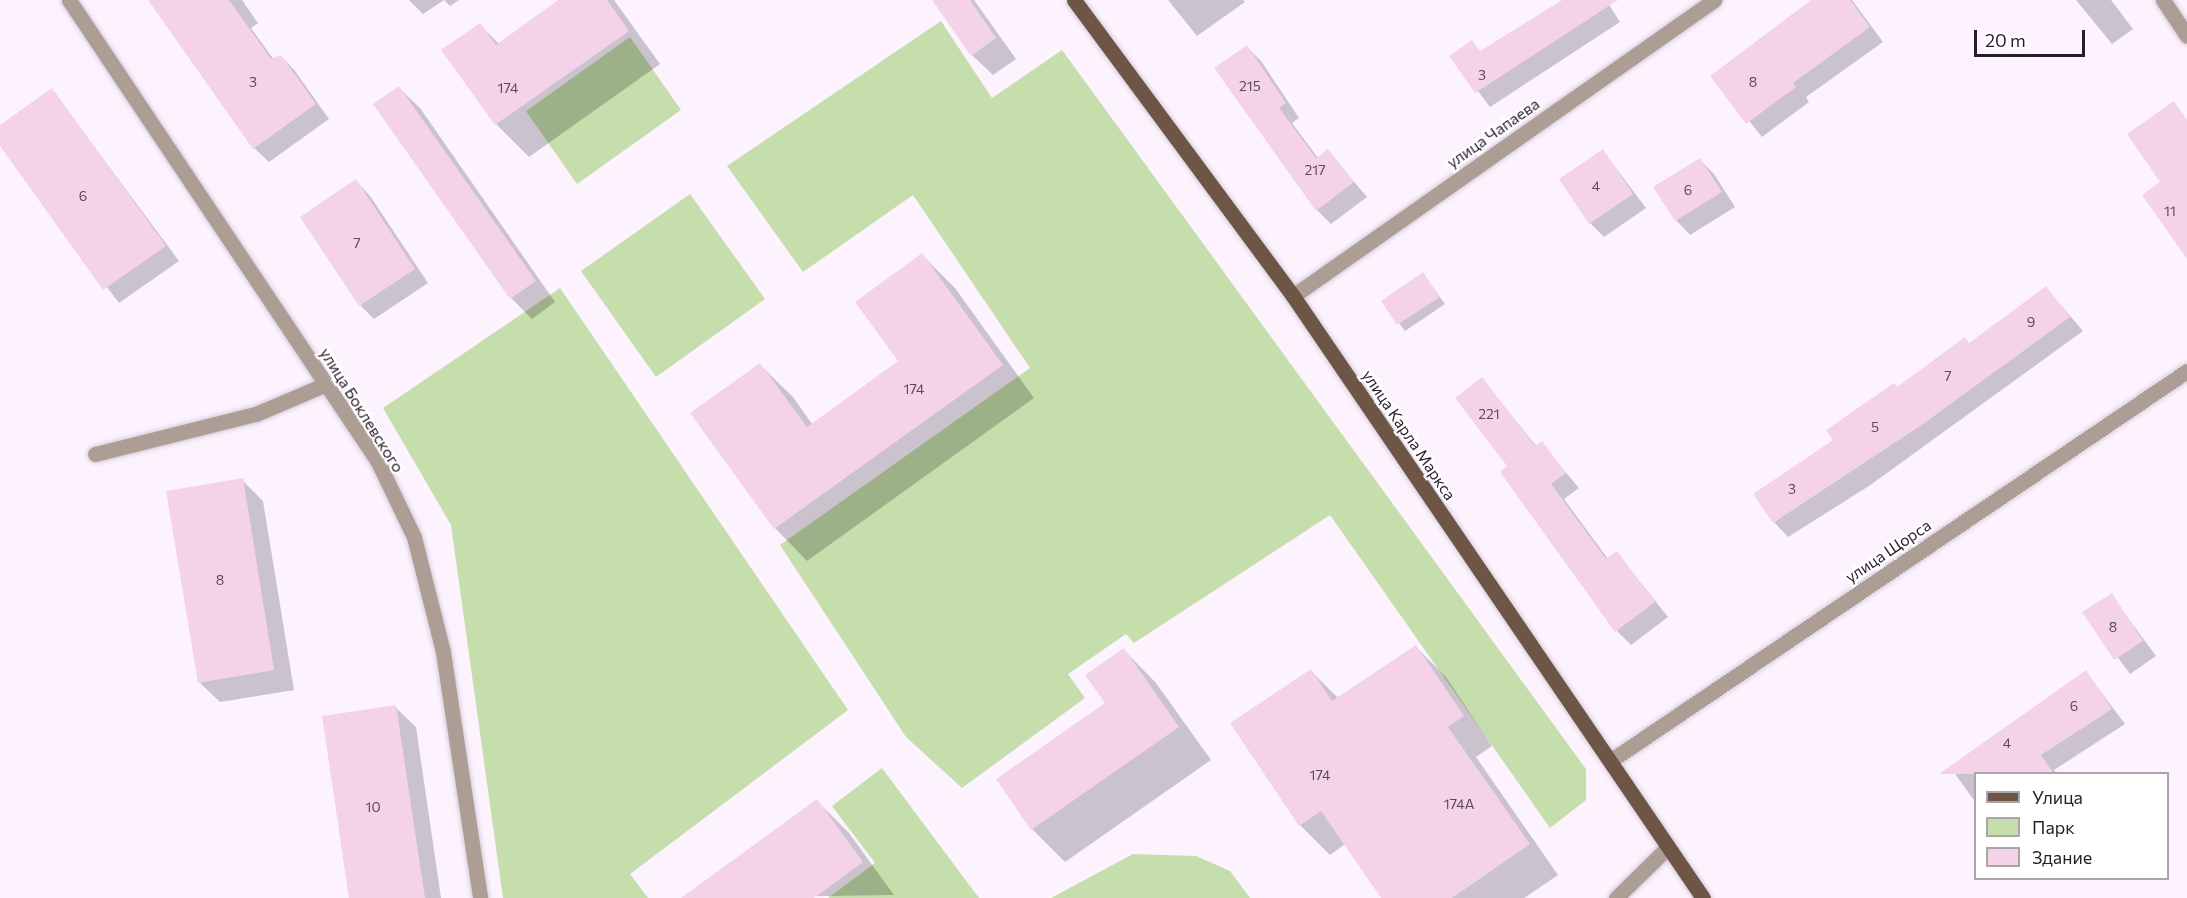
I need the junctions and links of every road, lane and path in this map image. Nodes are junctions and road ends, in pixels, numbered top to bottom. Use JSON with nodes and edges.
{"nodes":[{"id":1,"x":69,"y":0,"type":"edge"},
{"id":2,"x":1074,"y":0,"type":"edge"},
{"id":3,"x":1714,"y":0,"type":"edge"},
{"id":4,"x":2163,"y":0,"type":"edge"},
{"id":5,"x":2187,"y":36,"type":"edge"},
{"id":6,"x":1293,"y":296,"type":"junction"},
{"id":7,"x":2187,"y":371,"type":"edge"},
{"id":8,"x":326,"y":384,"type":"junction"},
{"id":9,"x":94,"y":454,"type":"dead end"},
{"id":10,"x":1610,"y":761,"type":"junction"},
{"id":11,"x":1668,"y":847,"type":"junction"},
{"id":12,"x":480,"y":898,"type":"edge"},
{"id":13,"x":1616,"y":898,"type":"edge"},
{"id":14,"x":1703,"y":898,"type":"edge"}],
"edges":[{"from":1,"to":8,"type":"street","name":"улица Боклевского"},
{"from":2,"to":6,"type":"main road","name":"улица Карла Маркса"},
{"from":3,"to":6,"type":"street","name":"улица Чапаева"},
{"from":4,"to":5,"type":"street"},
{"from":6,"to":10,"type":"main road","name":"улица Карла Маркса"},
{"from":7,"to":10,"type":"street","name":"улица Щорса"},
{"from":8,"to":9,"type":"street"},
{"from":8,"to":12,"type":"street","name":"улица Боклевского"},
{"from":10,"to":11,"type":"main road","name":"улица Карла Маркса"},
{"from":11,"to":13,"type":"street"},
{"from":11,"to":14,"type":"main road","name":"улица Карла Маркса"}]}
